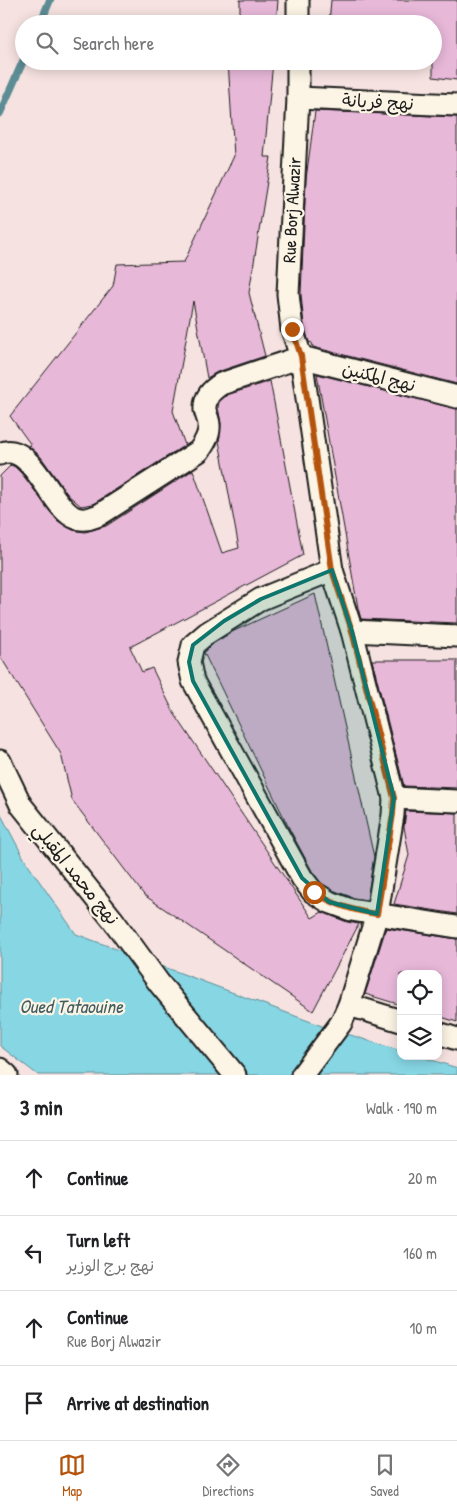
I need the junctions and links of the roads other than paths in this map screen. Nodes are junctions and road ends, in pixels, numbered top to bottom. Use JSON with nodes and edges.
{"nodes":[{"id":1,"x":298,"y":0,"type":"edge"},
{"id":2,"x":298,"y":15,"type":"edge"},
{"id":3,"x":298,"y":70,"type":"edge"},
{"id":4,"x":298,"y":98,"type":"junction"},
{"id":5,"x":457,"y":105,"type":"edge"},
{"id":6,"x":301,"y":356,"type":"junction"},
{"id":7,"x":457,"y":397,"type":"edge"},
{"id":8,"x":0,"y":454,"type":"edge"},
{"id":9,"x":332,"y":570,"type":"junction"},
{"id":10,"x":352,"y":631,"type":"junction"},
{"id":11,"x":457,"y":636,"type":"edge"},
{"id":12,"x":0,"y":760,"type":"edge"},
{"id":13,"x":394,"y":798,"type":"junction"},
{"id":14,"x":457,"y":801,"type":"edge"},
{"id":15,"x":377,"y":914,"type":"junction"},
{"id":16,"x":457,"y":927,"type":"edge"},
{"id":17,"x":345,"y":1014,"type":"junction"},
{"id":18,"x":397,"y":1020,"type":"edge"},
{"id":19,"x":442,"y":1034,"type":"edge"},
{"id":20,"x":457,"y":1039,"type":"edge"},
{"id":21,"x":0,"y":1069,"type":"edge"},
{"id":22,"x":7,"y":1075,"type":"edge"},
{"id":23,"x":235,"y":1075,"type":"edge"},
{"id":24,"x":302,"y":1075,"type":"edge"}],
"edges":[{"from":1,"to":2,"type":"street"},
{"from":3,"to":4,"type":"street","name":"Rue Borj Alwazir"},
{"from":4,"to":5,"type":"street","name":"نهج فريانة"},
{"from":4,"to":6,"type":"street","name":"Rue Borj Alwazir"},
{"from":6,"to":7,"type":"street","name":"نهج المكنين"},
{"from":6,"to":8,"type":"street"},
{"from":6,"to":9,"type":"street","name":"Rue Borj Alwazir"},
{"from":9,"to":10,"type":"street","name":"Rue Borj Alwazir"},
{"from":9,"to":15,"type":"street"},
{"from":10,"to":11,"type":"street"},
{"from":10,"to":13,"type":"street","name":"Rue Borj Alwazir"},
{"from":12,"to":23,"type":"street","name":"نهج محمد المقبلي"},
{"from":13,"to":14,"type":"street"},
{"from":13,"to":15,"type":"street","name":"Rue Borj Alwazir"},
{"from":15,"to":16,"type":"street"},
{"from":15,"to":17,"type":"street","name":"Rue Borj Alwazir"},
{"from":17,"to":18,"type":"street"},
{"from":17,"to":24,"type":"street","name":"Rue Borj Alwazir"},
{"from":19,"to":20,"type":"street"},
{"from":21,"to":22,"type":"street"}]}
